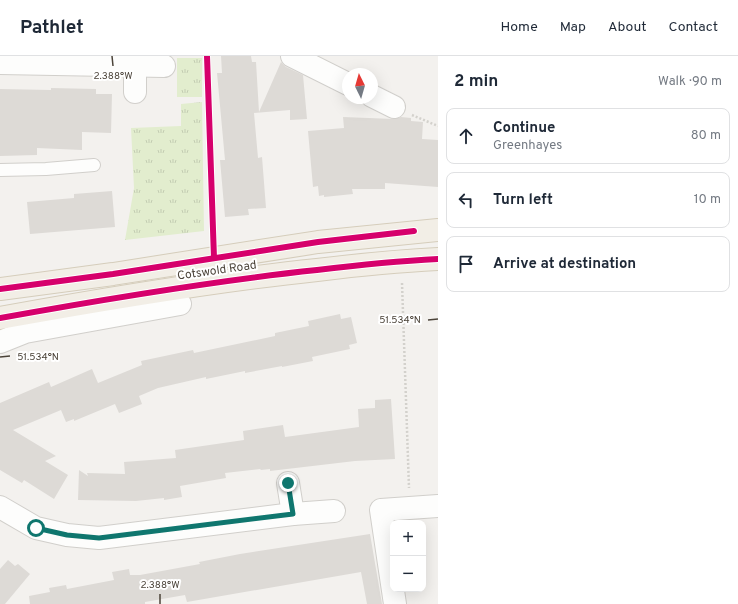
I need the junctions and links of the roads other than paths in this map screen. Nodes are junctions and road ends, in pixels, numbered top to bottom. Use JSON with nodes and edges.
{"nodes":[{"id":1,"x":292,"y":56,"type":"edge"},
{"id":2,"x":0,"y":64,"type":"edge"},
{"id":3,"x":135,"y":66,"type":"junction"},
{"id":4,"x":164,"y":66,"type":"dead end"},
{"id":5,"x":342,"y":81,"type":"edge"},
{"id":6,"x":135,"y":92,"type":"dead end"},
{"id":7,"x":378,"y":99,"type":"edge"},
{"id":8,"x":394,"y":107,"type":"road end"},
{"id":9,"x":94,"y":164,"type":"dead end"},
{"id":10,"x":0,"y":170,"type":"edge"},
{"id":11,"x":438,"y":230,"type":"edge"},
{"id":12,"x":438,"y":259,"type":"edge"},
{"id":13,"x":0,"y":289,"type":"edge"},
{"id":14,"x":180,"y":304,"type":"dead end"},
{"id":15,"x":0,"y":318,"type":"edge"},
{"id":16,"x":0,"y":342,"type":"edge"},
{"id":17,"x":288,"y":483,"type":"dead end"},
{"id":18,"x":438,"y":506,"type":"edge"},
{"id":19,"x":0,"y":507,"type":"edge"},
{"id":20,"x":334,"y":511,"type":"dead end"},
{"id":21,"x":293,"y":514,"type":"junction"},
{"id":22,"x":395,"y":604,"type":"edge"}],
"edges":[{"from":1,"to":5,"type":"street"},
{"from":2,"to":3,"type":"street"},
{"from":3,"to":4,"type":"street"},
{"from":3,"to":6,"type":"street"},
{"from":7,"to":8,"type":"street"},
{"from":9,"to":10,"type":"lane"},
{"from":11,"to":13,"type":"main road","name":"Cotswold Road"},
{"from":12,"to":15,"type":"main road","name":"Cotswold Road"},
{"from":14,"to":16,"type":"street"},
{"from":17,"to":21,"type":"street"},
{"from":18,"to":22,"type":"street"},
{"from":19,"to":21,"type":"street"},
{"from":20,"to":21,"type":"street"}]}
